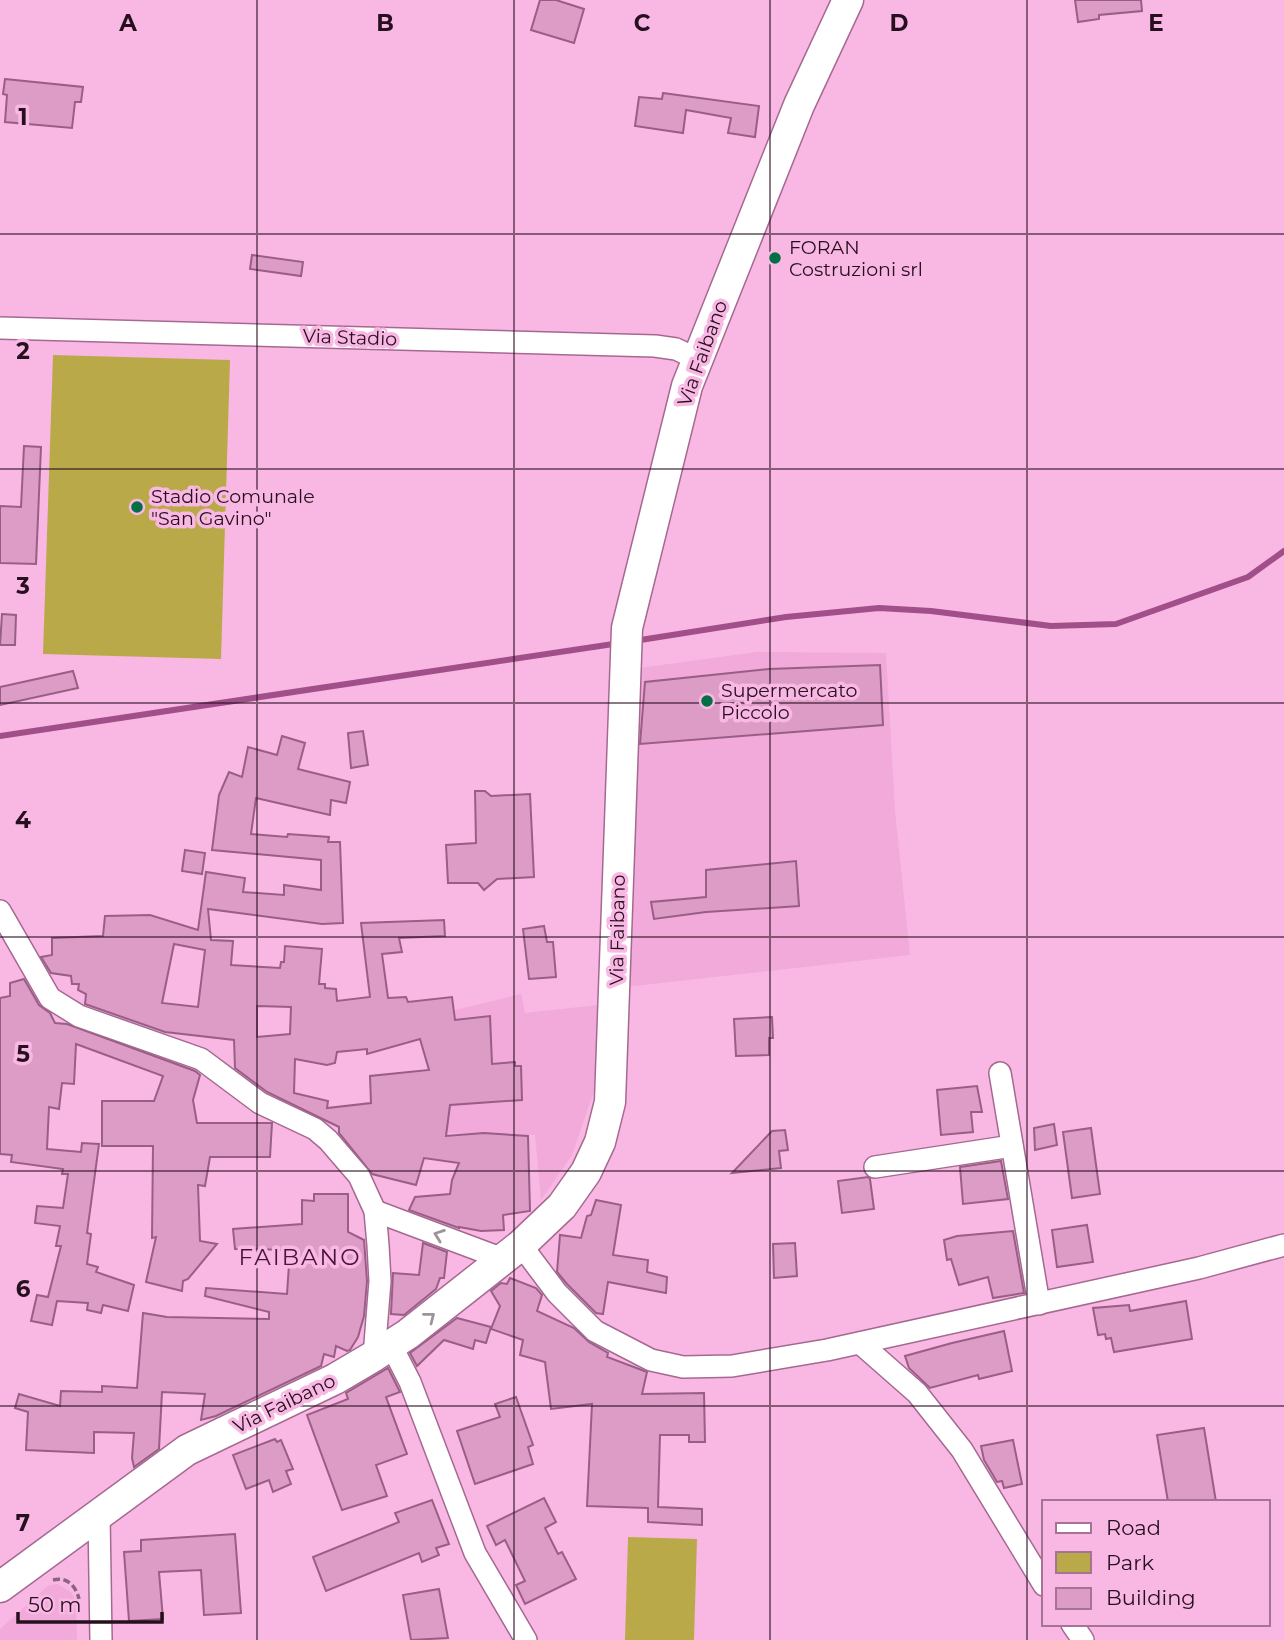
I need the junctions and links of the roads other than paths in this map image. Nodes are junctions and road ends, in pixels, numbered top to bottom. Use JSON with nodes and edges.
{"nodes":[{"id":1,"x":848,"y":0,"type":"edge"},
{"id":2,"x":0,"y":328,"type":"edge"},
{"id":3,"x":697,"y":359,"type":"junction"},
{"id":4,"x":0,"y":911,"type":"edge"},
{"id":5,"x":1000,"y":1073,"type":"dead end"},
{"id":6,"x":1012,"y":1146,"type":"junction"},
{"id":7,"x":875,"y":1167,"type":"dead end"},
{"id":8,"x":375,"y":1211,"type":"junction"},
{"id":9,"x":1284,"y":1245,"type":"edge"},
{"id":10,"x":512,"y":1252,"type":"junction"},
{"id":11,"x":1039,"y":1304,"type":"junction"},
{"id":12,"x":859,"y":1343,"type":"junction"},
{"id":13,"x":382,"y":1350,"type":"junction"},
{"id":14,"x":99,"y":1515,"type":"junction"},
{"id":15,"x":1042,"y":1582,"type":"edge"},
{"id":16,"x":0,"y":1587,"type":"edge"},
{"id":17,"x":101,"y":1640,"type":"edge"},
{"id":18,"x":526,"y":1640,"type":"edge"}],
"edges":[{"from":1,"to":3,"type":"street","name":"Via Faibano"},
{"from":2,"to":3,"type":"street","name":"Via Stadio"},
{"from":3,"to":10,"type":"street","name":"Via Faibano"},
{"from":4,"to":8,"type":"street"},
{"from":5,"to":6,"type":"street"},
{"from":6,"to":7,"type":"street"},
{"from":6,"to":11,"type":"street"},
{"from":10,"to":8,"type":"street","one_way":true},
{"from":8,"to":13,"type":"street"},
{"from":9,"to":11,"type":"street"},
{"from":10,"to":12,"type":"street"},
{"from":13,"to":10,"type":"street","name":"Via Faibano","one_way":true},
{"from":11,"to":12,"type":"street"},
{"from":12,"to":15,"type":"street"},
{"from":13,"to":14,"type":"street","name":"Via Faibano"},
{"from":13,"to":18,"type":"street"},
{"from":14,"to":16,"type":"street","name":"Via Faibano"},
{"from":14,"to":17,"type":"street"}]}
